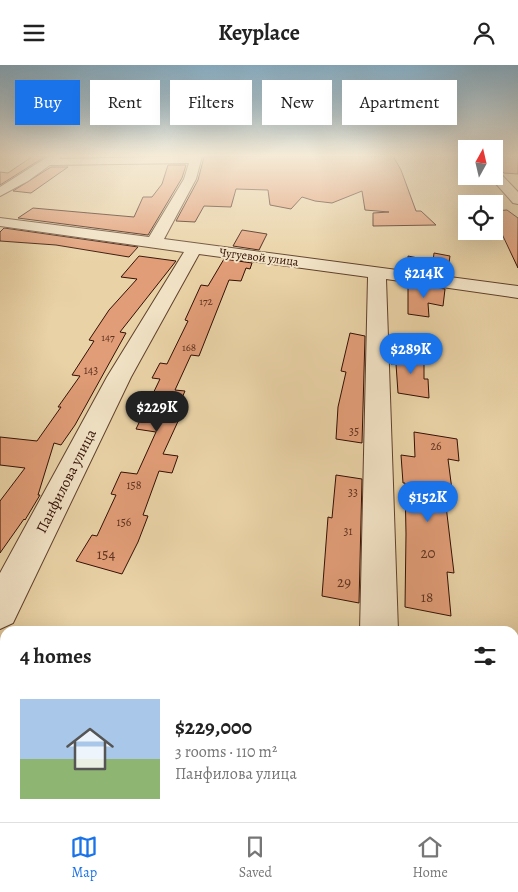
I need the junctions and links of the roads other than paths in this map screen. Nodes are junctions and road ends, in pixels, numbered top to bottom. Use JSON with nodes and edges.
{"nodes":[{"id":1,"x":183,"y":191,"type":"edge"},
{"id":2,"x":508,"y":191,"type":"edge"},
{"id":3,"x":514,"y":203,"type":"edge"},
{"id":4,"x":2,"y":226,"type":"edge"},
{"id":5,"x":154,"y":243,"type":"junction"},
{"id":6,"x":194,"y":248,"type":"junction"},
{"id":7,"x":377,"y":272,"type":"junction"},
{"id":8,"x":518,"y":292,"type":"edge"},
{"id":9,"x":0,"y":610,"type":"edge"},
{"id":10,"x":379,"y":626,"type":"edge"}],
"edges":[{"from":1,"to":5,"type":"street"},
{"from":2,"to":3,"type":"street"},
{"from":4,"to":5,"type":"street","name":"Чугуевой улица"},
{"from":5,"to":6,"type":"street","name":"Чугуевой улица"},
{"from":6,"to":7,"type":"street","name":"Чугуевой улица"},
{"from":6,"to":9,"type":"street","name":"Панфилова улица"},
{"from":7,"to":8,"type":"street","name":"Чугуевой улица"},
{"from":7,"to":10,"type":"street"}]}
